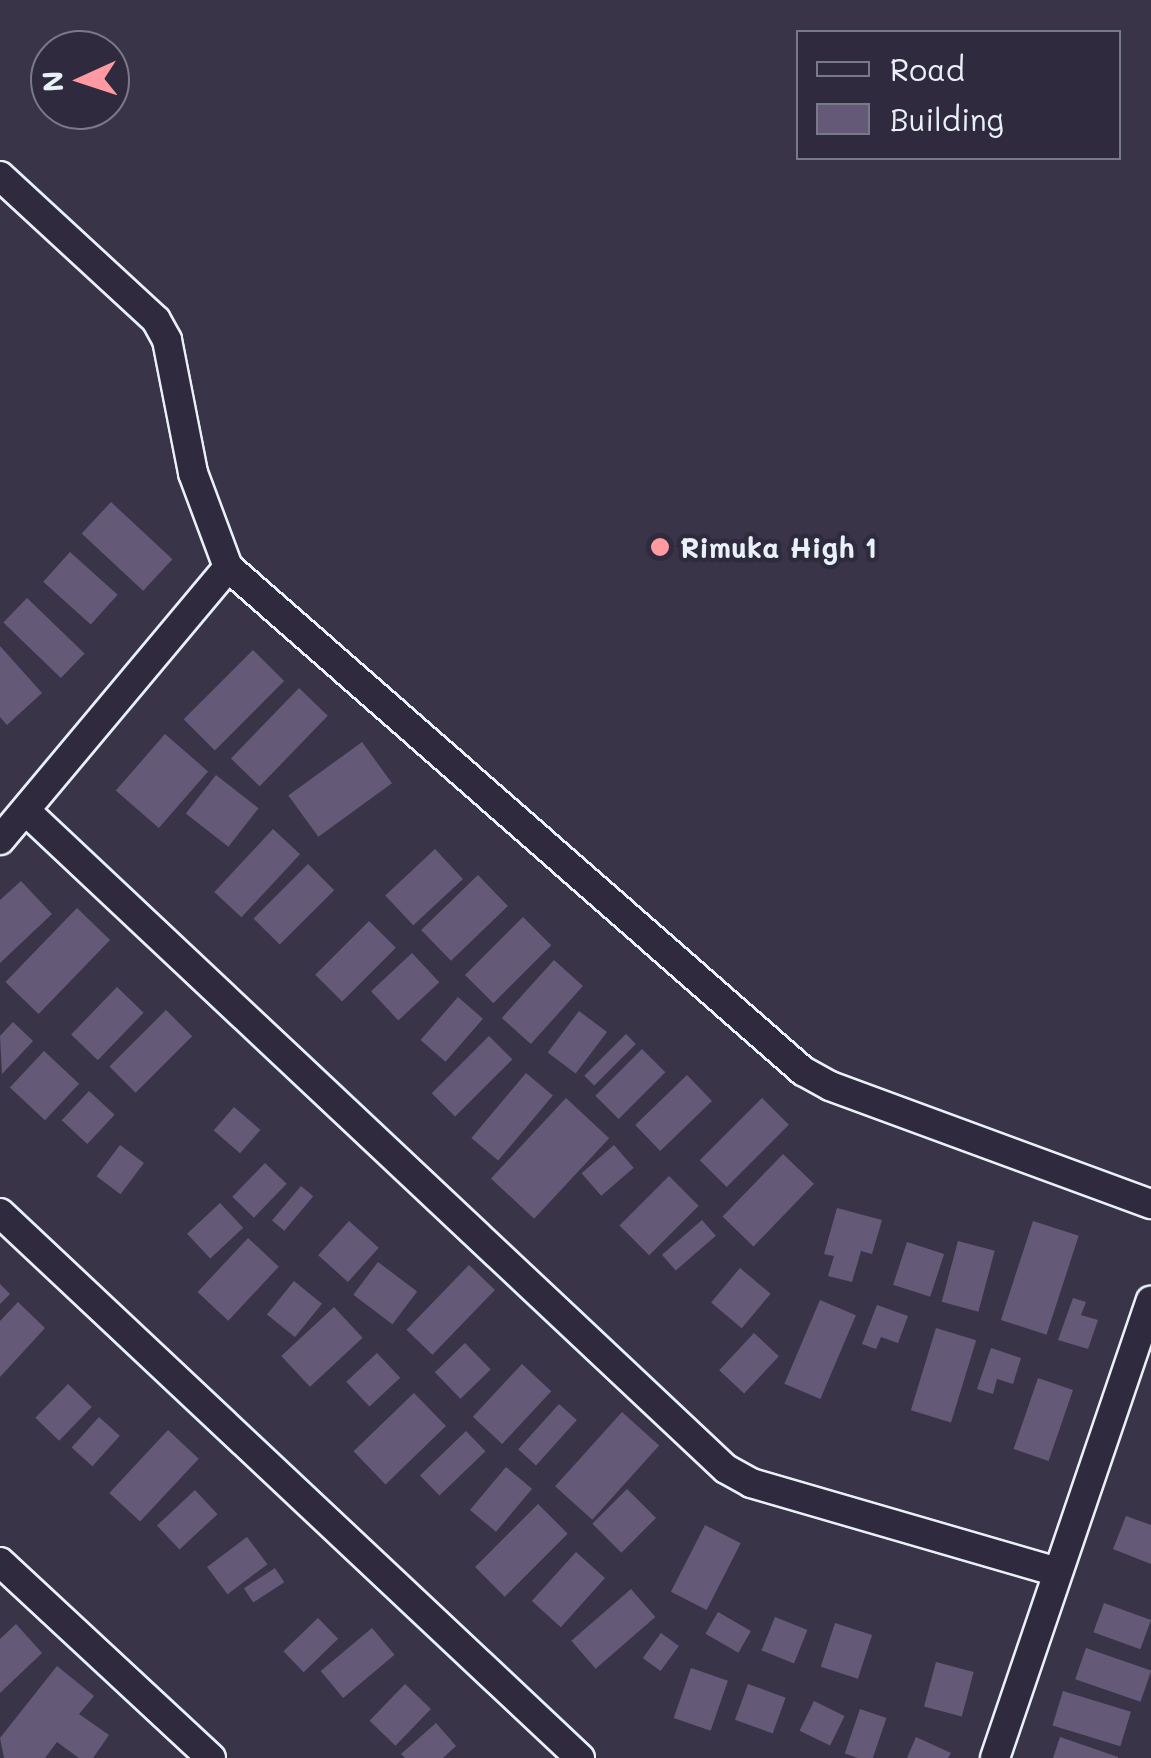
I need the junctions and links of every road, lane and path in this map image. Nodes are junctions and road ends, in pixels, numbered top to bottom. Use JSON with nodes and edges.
{"nodes":[{"id":1,"x":0,"y":176,"type":"edge"},
{"id":2,"x":228,"y":567,"type":"junction"},
{"id":3,"x":28,"y":812,"type":"junction"},
{"id":4,"x":0,"y":840,"type":"edge"},
{"id":5,"x":1151,"y":1204,"type":"edge"},
{"id":6,"x":0,"y":1213,"type":"edge"},
{"id":7,"x":1151,"y":1301,"type":"edge"},
{"id":8,"x":0,"y":1562,"type":"edge"},
{"id":9,"x":1057,"y":1572,"type":"junction"},
{"id":10,"x":212,"y":1758,"type":"edge"},
{"id":11,"x":580,"y":1758,"type":"edge"},
{"id":12,"x":995,"y":1758,"type":"edge"}],
"edges":[{"from":1,"to":2,"type":"street"},
{"from":2,"to":3,"type":"street"},
{"from":2,"to":5,"type":"street"},
{"from":3,"to":4,"type":"street"},
{"from":3,"to":9,"type":"street"},
{"from":6,"to":11,"type":"street"},
{"from":7,"to":9,"type":"street"},
{"from":8,"to":10,"type":"street"},
{"from":9,"to":12,"type":"street"}]}
